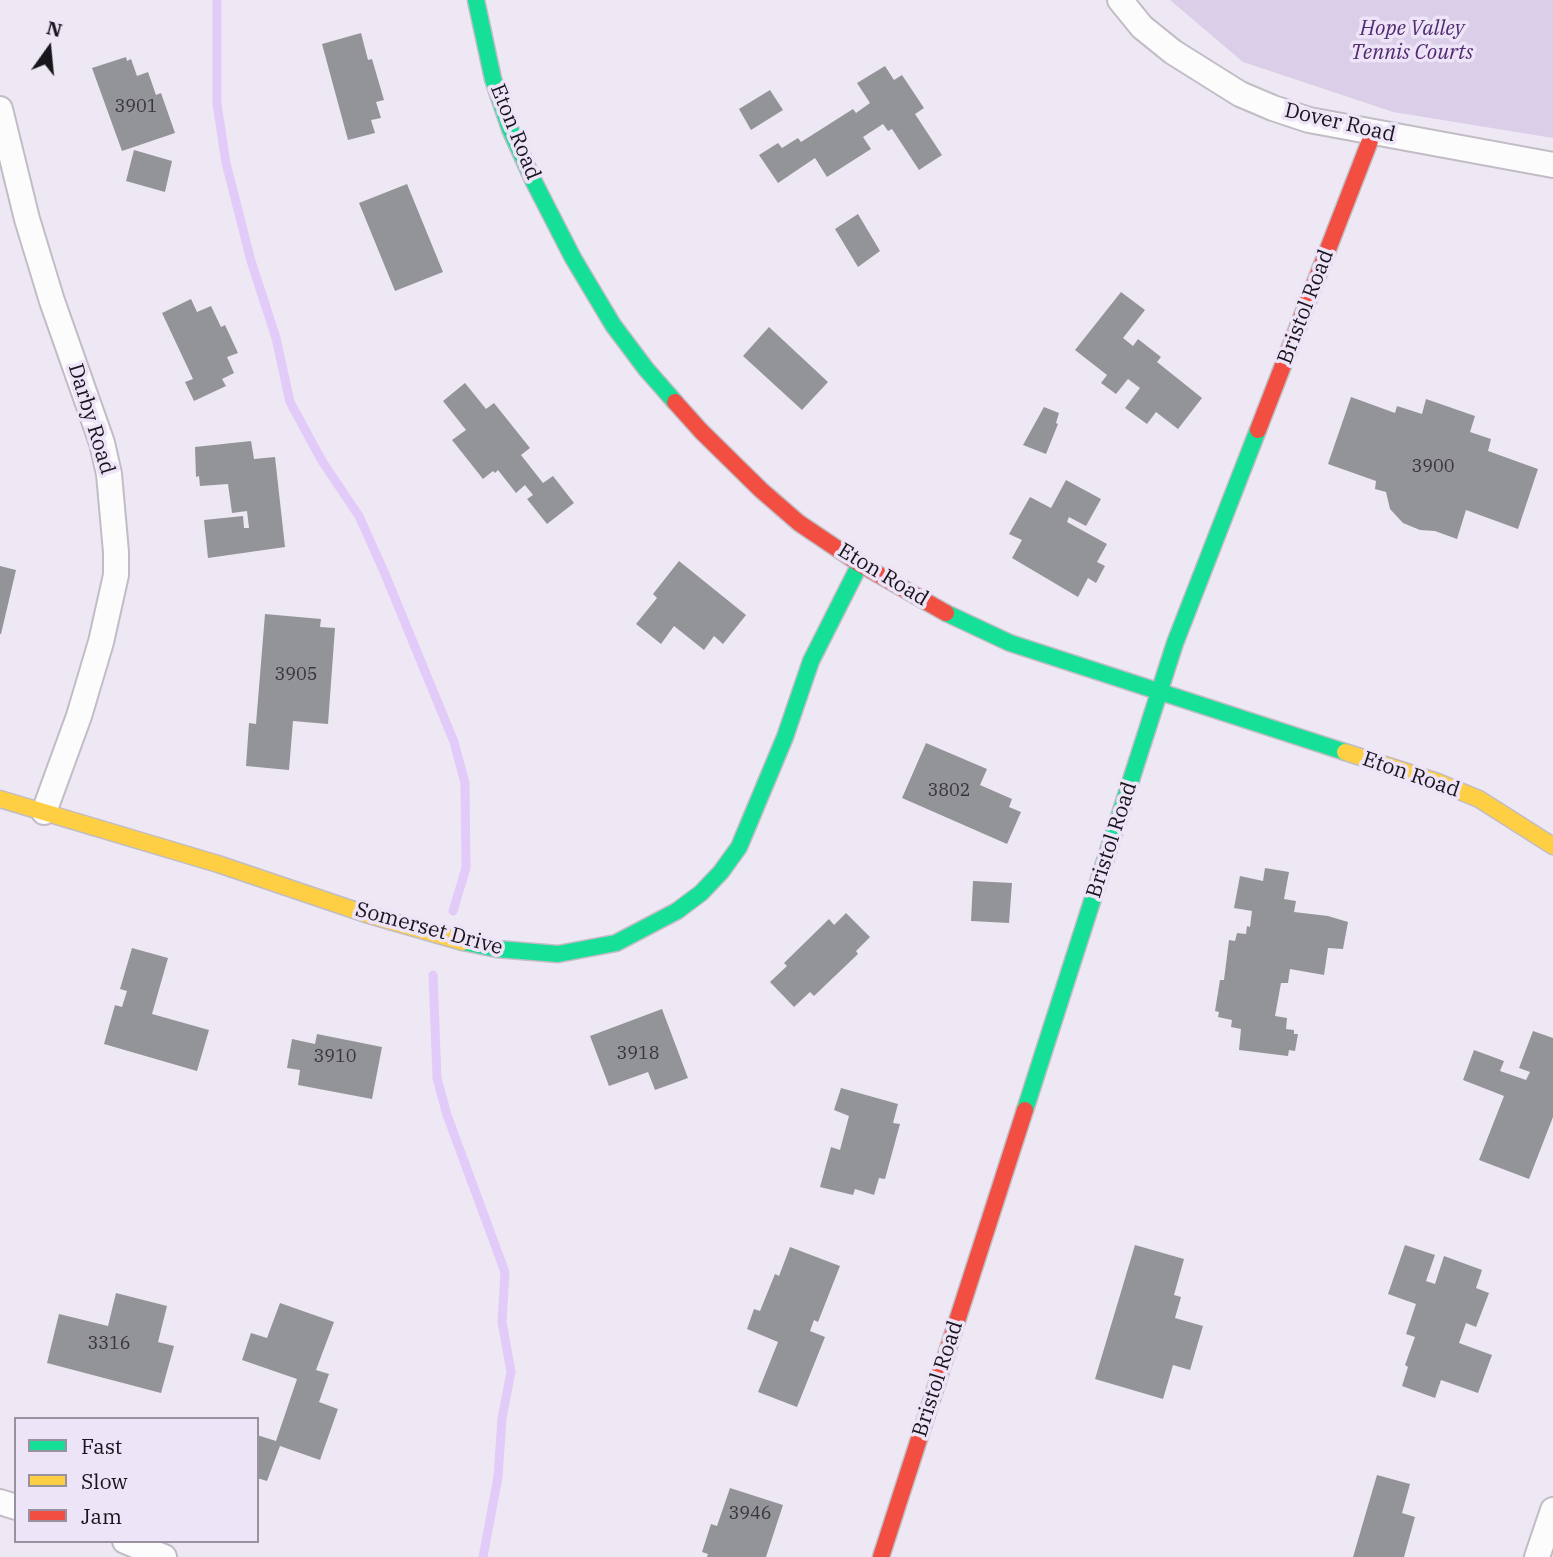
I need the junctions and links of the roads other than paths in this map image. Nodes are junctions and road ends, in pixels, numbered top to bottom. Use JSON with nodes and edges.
{"nodes":[{"id":1,"x":476,"y":0,"type":"edge"},
{"id":2,"x":1120,"y":0,"type":"edge"},
{"id":3,"x":0,"y":110,"type":"edge"},
{"id":4,"x":1373,"y":132,"type":"junction"},
{"id":5,"x":4,"y":145,"type":"edge"},
{"id":6,"x":1553,"y":165,"type":"edge"},
{"id":7,"x":860,"y":564,"type":"junction"},
{"id":8,"x":1160,"y":692,"type":"junction"},
{"id":9,"x":0,"y":799,"type":"edge"},
{"id":10,"x":44,"y":811,"type":"junction"},
{"id":11,"x":1553,"y":846,"type":"edge"},
{"id":12,"x":1553,"y":1510,"type":"edge"},
{"id":13,"x":130,"y":1543,"type":"edge"},
{"id":14,"x":164,"y":1557,"type":"edge"},
{"id":15,"x":881,"y":1557,"type":"edge"},
{"id":16,"x":1537,"y":1557,"type":"edge"}],
"edges":[{"from":1,"to":7,"type":"street","name":"Eton Road"},
{"from":2,"to":4,"type":"street","name":"Dover Road"},
{"from":3,"to":5,"type":"street","name":"Darby Road"},
{"from":4,"to":6,"type":"street","name":"Dover Road"},
{"from":4,"to":8,"type":"street","name":"Bristol Road"},
{"from":5,"to":10,"type":"street","name":"Darby Road"},
{"from":7,"to":8,"type":"street","name":"Eton Road"},
{"from":7,"to":10,"type":"street","name":"Somerset Drive"},
{"from":8,"to":11,"type":"street","name":"Eton Road"},
{"from":8,"to":15,"type":"street","name":"Bristol Road"},
{"from":9,"to":10,"type":"street","name":"Somerset Drive"},
{"from":12,"to":16,"type":"street"},
{"from":13,"to":14,"type":"street"}]}
